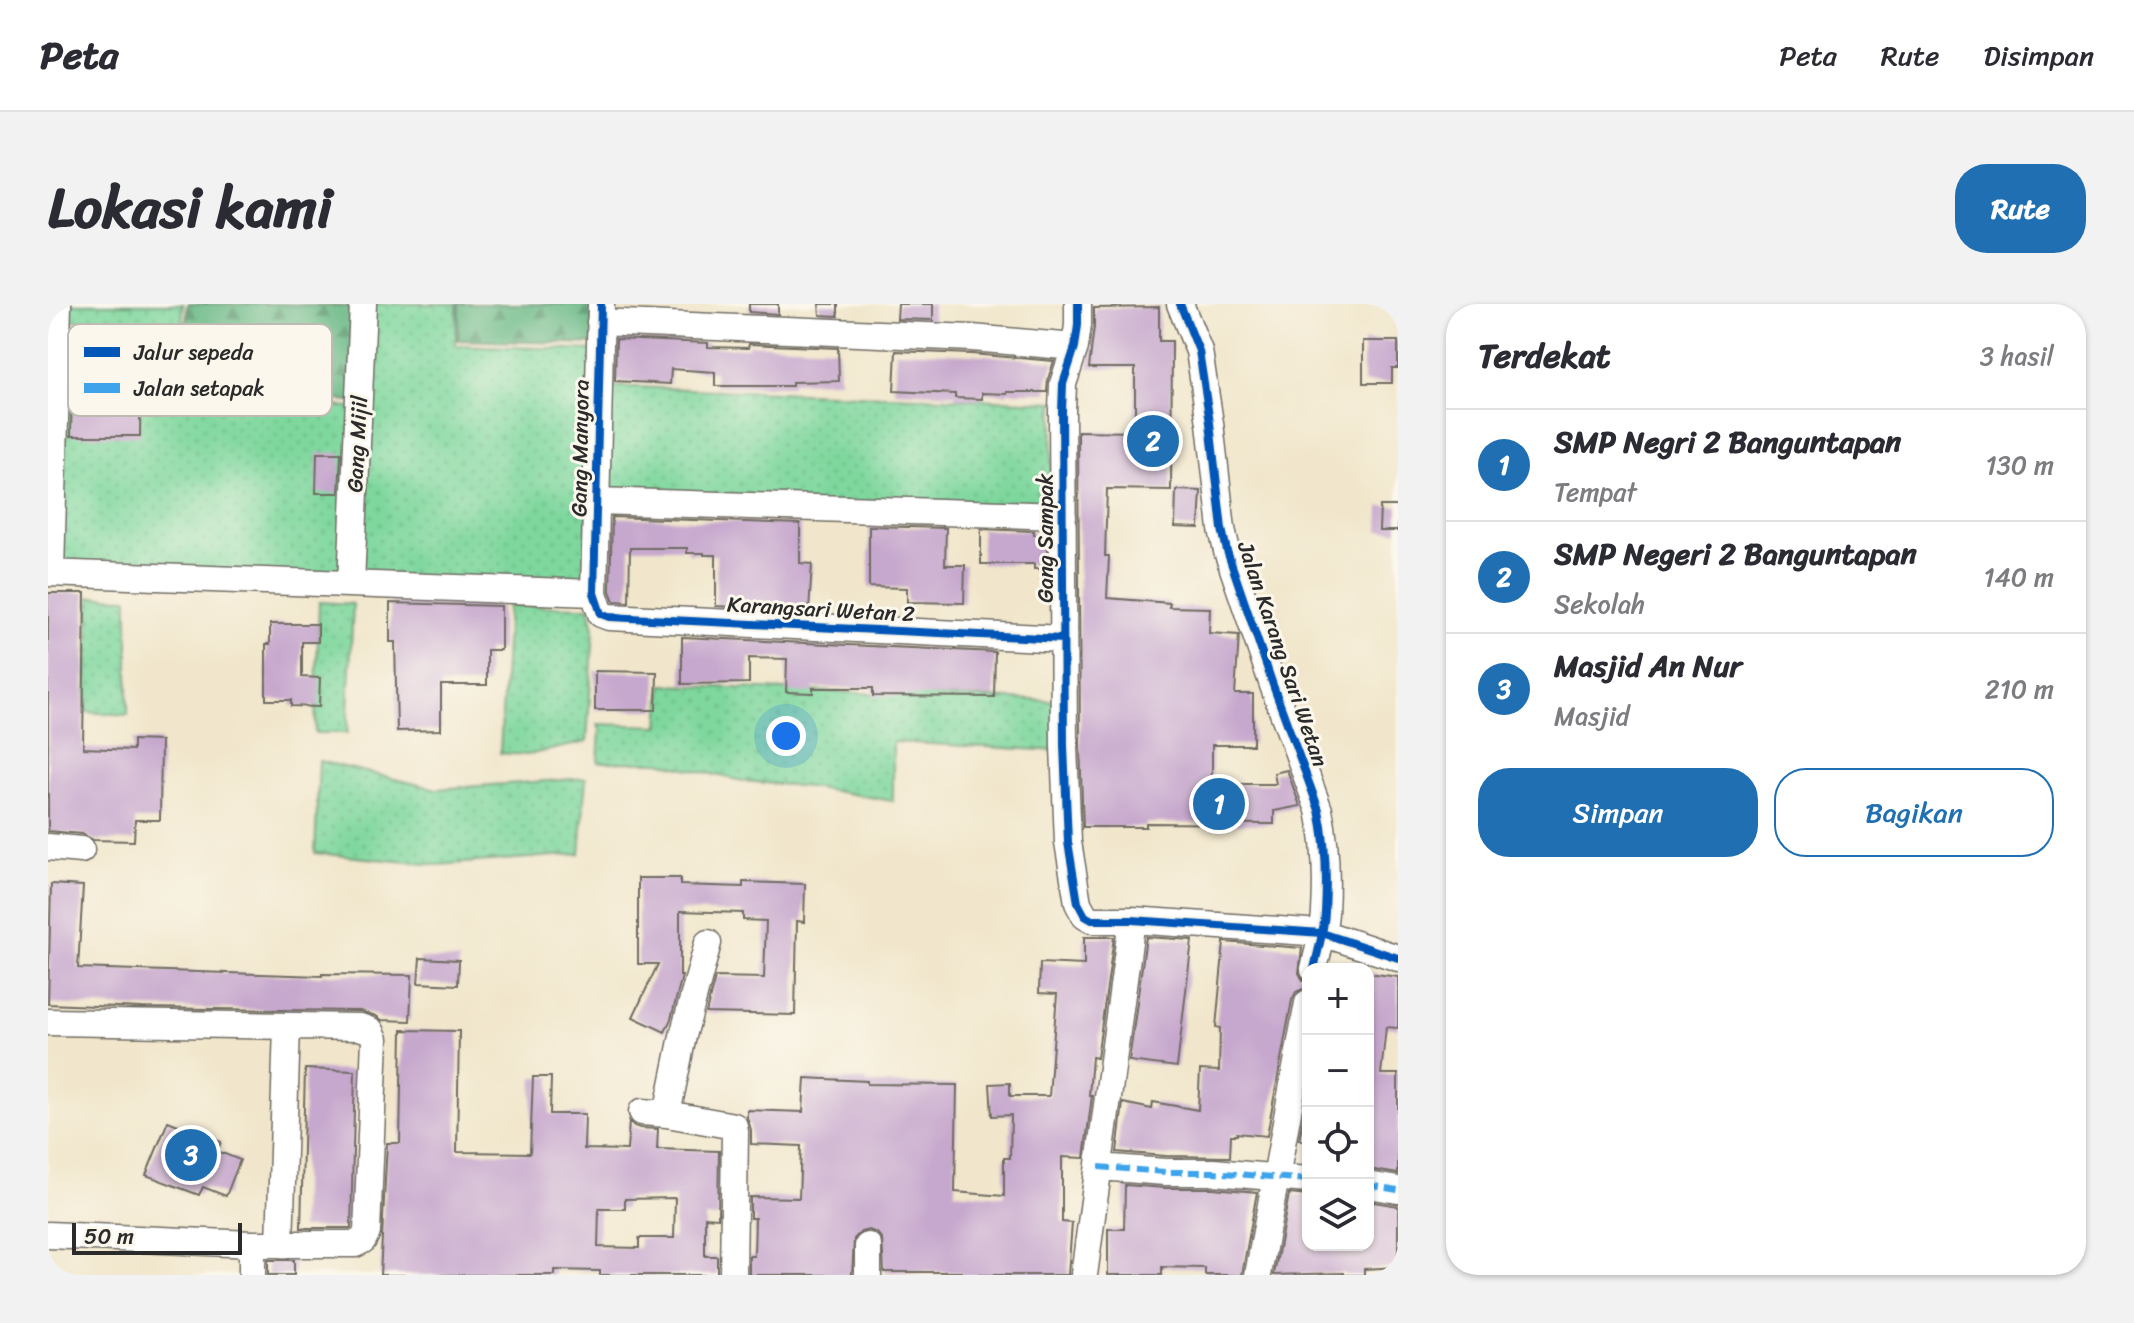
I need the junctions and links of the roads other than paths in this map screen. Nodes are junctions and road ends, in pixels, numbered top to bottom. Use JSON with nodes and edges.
{"nodes":[{"id":1,"x":58,"y":304,"type":"edge"},
{"id":2,"x":363,"y":304,"type":"edge"},
{"id":3,"x":1078,"y":304,"type":"edge"},
{"id":4,"x":1180,"y":304,"type":"edge"},
{"id":5,"x":600,"y":313,"type":"edge"},
{"id":6,"x":1075,"y":347,"type":"junction"},
{"id":7,"x":597,"y":501,"type":"junction"},
{"id":8,"x":1063,"y":516,"type":"junction"},
{"id":9,"x":49,"y":573,"type":"edge"},
{"id":10,"x":351,"y":584,"type":"junction"},
{"id":11,"x":594,"y":593,"type":"junction"},
{"id":12,"x":1063,"y":639,"type":"junction"},
{"id":13,"x":48,"y":847,"type":"edge"},
{"id":14,"x":81,"y":850,"type":"dead end"},
{"id":15,"x":1132,"y":920,"type":"junction"},
{"id":16,"x":1322,"y":933,"type":"junction"},
{"id":17,"x":708,"y":943,"type":"dead end"},
{"id":18,"x":1398,"y":958,"type":"edge"},
{"id":19,"x":1315,"y":963,"type":"edge"},
{"id":20,"x":48,"y":1022,"type":"edge"},
{"id":21,"x":287,"y":1026,"type":"junction"},
{"id":22,"x":1302,"y":1035,"type":"edge"},
{"id":23,"x":1099,"y":1167,"type":"junction"},
{"id":24,"x":1276,"y":1178,"type":"junction"},
{"id":25,"x":1302,"y":1180,"type":"edge"},
{"id":26,"x":1374,"y":1186,"type":"edge"},
{"id":27,"x":1398,"y":1190,"type":"edge"},
{"id":28,"x":48,"y":1235,"type":"edge"},
{"id":29,"x":252,"y":1244,"type":"junction"},
{"id":30,"x":280,"y":1244,"type":"junction"},
{"id":31,"x":868,"y":1246,"type":"dead end"},
{"id":32,"x":252,"y":1275,"type":"edge"},
{"id":33,"x":733,"y":1275,"type":"edge"},
{"id":34,"x":868,"y":1275,"type":"edge"},
{"id":35,"x":1084,"y":1275,"type":"edge"},
{"id":36,"x":1258,"y":1275,"type":"edge"}],
"edges":[{"from":1,"to":9,"type":"street"},
{"from":2,"to":10,"type":"street","name":"Gang Mijil"},
{"from":3,"to":6,"type":"street","name":"Gang Sampak"},
{"from":4,"to":16,"type":"street","name":"Jalan Karang Sari Wetan"},
{"from":5,"to":6,"type":"street"},
{"from":5,"to":7,"type":"street","name":"Gang Manyora"},
{"from":6,"to":8,"type":"street","name":"Gang Sampak"},
{"from":7,"to":8,"type":"street"},
{"from":7,"to":11,"type":"street","name":"Gang Manyora"},
{"from":8,"to":12,"type":"street","name":"Gang Sampak"},
{"from":9,"to":10,"type":"street"},
{"from":10,"to":11,"type":"street"},
{"from":11,"to":12,"type":"street","name":"Karangsari Wetan 2"},
{"from":12,"to":15,"type":"street","name":"Gang Sampak"},
{"from":13,"to":14,"type":"street"},
{"from":15,"to":16,"type":"street"},
{"from":15,"to":23,"type":"street"},
{"from":16,"to":18,"type":"street"},
{"from":16,"to":19,"type":"street","name":"Jalan Karang Sari Wetan"},
{"from":17,"to":33,"type":"street"},
{"from":20,"to":21,"type":"street"},
{"from":21,"to":30,"type":"street"},
{"from":21,"to":30,"type":"street"},
{"from":22,"to":24,"type":"street"},
{"from":23,"to":24,"type":"street"},
{"from":23,"to":35,"type":"street"},
{"from":24,"to":25,"type":"street"},
{"from":24,"to":36,"type":"street"},
{"from":26,"to":27,"type":"street"},
{"from":28,"to":29,"type":"street"},
{"from":29,"to":30,"type":"street"},
{"from":29,"to":32,"type":"street"},
{"from":31,"to":34,"type":"street"}]}
